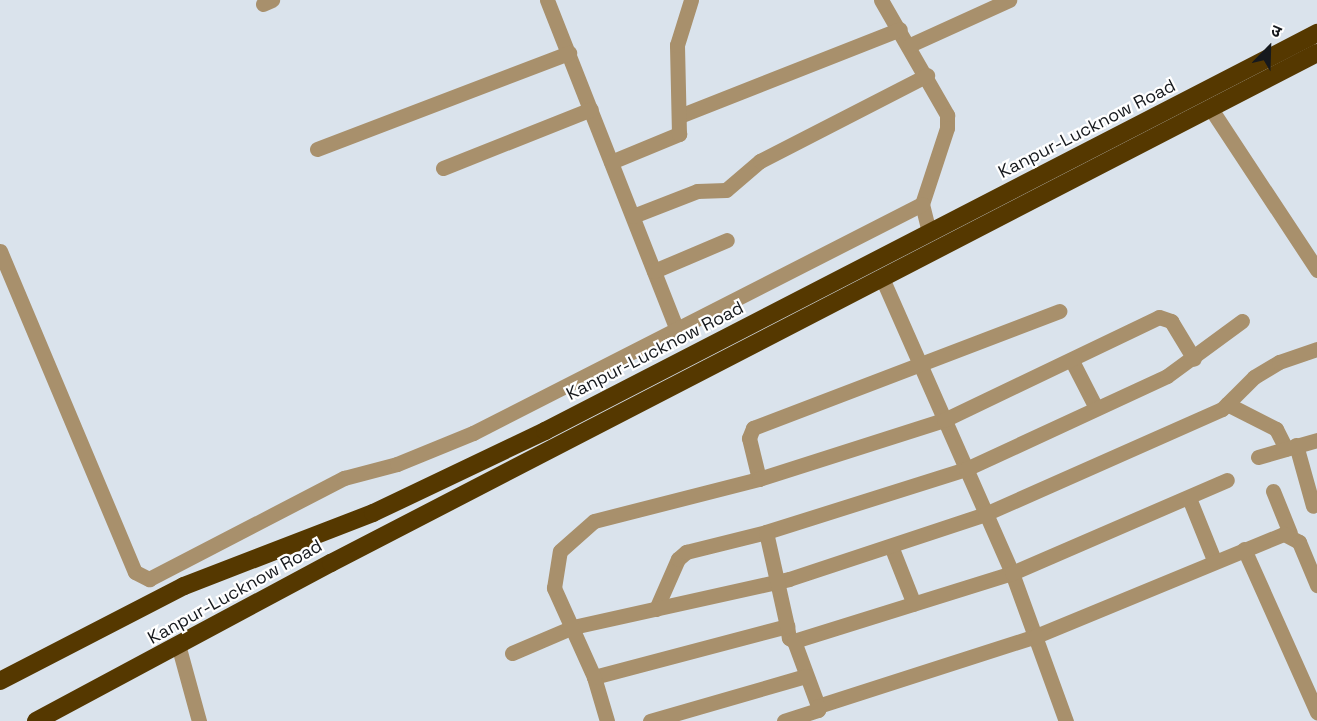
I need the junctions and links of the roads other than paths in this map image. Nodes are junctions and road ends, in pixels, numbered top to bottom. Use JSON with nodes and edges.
{"nodes":[{"id":1,"x":547,"y":0,"type":"edge"},
{"id":2,"x":691,"y":0,"type":"edge"},
{"id":3,"x":881,"y":0,"type":"edge"},
{"id":4,"x":1009,"y":0,"type":"edge"},
{"id":5,"x":900,"y":29,"type":"junction"},
{"id":6,"x":1317,"y":33,"type":"edge"},
{"id":7,"x":910,"y":45,"type":"junction"},
{"id":8,"x":569,"y":53,"type":"junction"},
{"id":9,"x":1317,"y":53,"type":"edge"},
{"id":10,"x":927,"y":75,"type":"junction"},
{"id":11,"x":591,"y":109,"type":"junction"},
{"id":12,"x":1211,"y":109,"type":"junction"},
{"id":13,"x":682,"y":115,"type":"junction"},
{"id":14,"x":317,"y":149,"type":"dead end"},
{"id":15,"x":611,"y":162,"type":"junction"},
{"id":16,"x":443,"y":168,"type":"dead end"},
{"id":17,"x":1035,"y":180,"type":"junction"},
{"id":18,"x":1043,"y":197,"type":"junction"},
{"id":19,"x":921,"y":204,"type":"junction"},
{"id":20,"x":633,"y":216,"type":"junction"},
{"id":21,"x":929,"y":232,"type":"junction"},
{"id":22,"x":727,"y":240,"type":"dead end"},
{"id":23,"x":0,"y":251,"type":"edge"},
{"id":24,"x":1317,"y":270,"type":"edge"},
{"id":25,"x":654,"y":271,"type":"junction"},
{"id":26,"x":882,"y":278,"type":"junction"},
{"id":27,"x":1059,"y":311,"type":"dead end"},
{"id":28,"x":1242,"y":321,"type":"dead end"},
{"id":29,"x":676,"y":328,"type":"junction"},
{"id":30,"x":1317,"y":348,"type":"edge"},
{"id":31,"x":1194,"y":359,"type":"junction"},
{"id":32,"x":1072,"y":361,"type":"junction"},
{"id":33,"x":920,"y":365,"type":"junction"},
{"id":34,"x":1227,"y":404,"type":"junction"},
{"id":35,"x":1096,"y":408,"type":"junction"},
{"id":36,"x":944,"y":420,"type":"junction"},
{"id":37,"x":1317,"y":440,"type":"edge"},
{"id":38,"x":1291,"y":447,"type":"junction"},
{"id":39,"x":1258,"y":457,"type":"dead end"},
{"id":40,"x":966,"y":469,"type":"junction"},
{"id":41,"x":759,"y":479,"type":"junction"},
{"id":42,"x":1227,"y":480,"type":"dead end"},
{"id":43,"x":1273,"y":491,"type":"dead end"},
{"id":44,"x":1189,"y":498,"type":"junction"},
{"id":45,"x":1313,"y":506,"type":"dead end"},
{"id":46,"x":986,"y":514,"type":"junction"},
{"id":47,"x":766,"y":532,"type":"junction"},
{"id":48,"x":1290,"y":533,"type":"junction"},
{"id":49,"x":891,"y":546,"type":"junction"},
{"id":50,"x":1244,"y":549,"type":"junction"},
{"id":51,"x":1310,"y":550,"type":"edge"},
{"id":52,"x":1214,"y":560,"type":"junction"},
{"id":53,"x":1011,"y":573,"type":"junction"},
{"id":54,"x":777,"y":582,"type":"junction"},
{"id":55,"x":1317,"y":585,"type":"edge"},
{"id":56,"x":914,"y":604,"type":"junction"},
{"id":57,"x":656,"y":609,"type":"junction"},
{"id":58,"x":787,"y":626,"type":"junction"},
{"id":59,"x":573,"y":627,"type":"junction"},
{"id":60,"x":1036,"y":636,"type":"junction"},
{"id":61,"x":794,"y":641,"type":"junction"},
{"id":62,"x":174,"y":650,"type":"junction"},
{"id":63,"x":512,"y":653,"type":"dead end"},
{"id":64,"x":806,"y":676,"type":"junction"},
{"id":65,"x":594,"y":677,"type":"junction"},
{"id":66,"x":0,"y":681,"type":"edge"},
{"id":67,"x":819,"y":712,"type":"edge"},
{"id":68,"x":1317,"y":712,"type":"edge"},
{"id":69,"x":1317,"y":718,"type":"edge"},
{"id":70,"x":36,"y":721,"type":"edge"},
{"id":71,"x":199,"y":721,"type":"edge"},
{"id":72,"x":607,"y":721,"type":"edge"},
{"id":73,"x":650,"y":721,"type":"edge"},
{"id":74,"x":784,"y":721,"type":"edge"},
{"id":75,"x":1066,"y":721,"type":"edge"},
{"id":76,"x":1308,"y":721,"type":"edge"}],
"edges":[{"from":1,"to":8,"type":"street"},
{"from":2,"to":13,"type":"street"},
{"from":3,"to":5,"type":"street"},
{"from":4,"to":7,"type":"street"},
{"from":5,"to":7,"type":"street"},
{"from":5,"to":13,"type":"street"},
{"from":6,"to":17,"type":"highway","name":"Kanpur-Lucknow Road"},
{"from":7,"to":10,"type":"street"},
{"from":8,"to":11,"type":"street"},
{"from":8,"to":14,"type":"street"},
{"from":9,"to":12,"type":"highway","name":"Kanpur-Lucknow Road"},
{"from":10,"to":19,"type":"street"},
{"from":10,"to":20,"type":"street"},
{"from":11,"to":15,"type":"street"},
{"from":11,"to":16,"type":"street"},
{"from":12,"to":18,"type":"highway","name":"Kanpur-Lucknow Road"},
{"from":12,"to":24,"type":"street"},
{"from":13,"to":15,"type":"street"},
{"from":15,"to":20,"type":"street"},
{"from":17,"to":18,"type":"highway"},
{"from":17,"to":21,"type":"highway","name":"Kanpur-Lucknow Road"},
{"from":18,"to":26,"type":"highway","name":"Kanpur-Lucknow Road"},
{"from":19,"to":21,"type":"street"},
{"from":19,"to":29,"type":"street"},
{"from":20,"to":25,"type":"street"},
{"from":21,"to":66,"type":"highway","name":"Kanpur-Lucknow Road"},
{"from":22,"to":25,"type":"street"},
{"from":23,"to":29,"type":"street"},
{"from":25,"to":29,"type":"street"},
{"from":26,"to":33,"type":"street"},
{"from":26,"to":62,"type":"highway","name":"Kanpur-Lucknow Road"},
{"from":27,"to":33,"type":"street"},
{"from":28,"to":31,"type":"street"},
{"from":30,"to":34,"type":"street"},
{"from":31,"to":32,"type":"street"},
{"from":31,"to":35,"type":"street"},
{"from":32,"to":35,"type":"street"},
{"from":32,"to":36,"type":"street"},
{"from":33,"to":36,"type":"street"},
{"from":33,"to":41,"type":"street"},
{"from":34,"to":38,"type":"street"},
{"from":34,"to":46,"type":"street"},
{"from":35,"to":40,"type":"street"},
{"from":36,"to":40,"type":"street"},
{"from":36,"to":41,"type":"street"},
{"from":37,"to":38,"type":"street"},
{"from":38,"to":39,"type":"street"},
{"from":38,"to":45,"type":"street"},
{"from":40,"to":46,"type":"street"},
{"from":40,"to":47,"type":"street"},
{"from":41,"to":59,"type":"street"},
{"from":42,"to":44,"type":"street"},
{"from":43,"to":48,"type":"street"},
{"from":44,"to":52,"type":"street"},
{"from":44,"to":53,"type":"street"},
{"from":46,"to":49,"type":"street"},
{"from":46,"to":53,"type":"street"},
{"from":47,"to":54,"type":"street"},
{"from":47,"to":57,"type":"street"},
{"from":48,"to":50,"type":"street"},
{"from":48,"to":51,"type":"street"},
{"from":49,"to":54,"type":"street"},
{"from":49,"to":56,"type":"street"},
{"from":50,"to":52,"type":"street"},
{"from":50,"to":68,"type":"street"},
{"from":51,"to":55,"type":"street"},
{"from":52,"to":60,"type":"street"},
{"from":53,"to":56,"type":"street"},
{"from":53,"to":60,"type":"street"},
{"from":54,"to":57,"type":"street"},
{"from":54,"to":58,"type":"street"},
{"from":56,"to":61,"type":"street"},
{"from":57,"to":59,"type":"street"},
{"from":58,"to":61,"type":"street"},
{"from":58,"to":65,"type":"street"},
{"from":59,"to":63,"type":"street"},
{"from":59,"to":65,"type":"street"},
{"from":60,"to":67,"type":"street"},
{"from":60,"to":75,"type":"street"},
{"from":61,"to":64,"type":"street"},
{"from":62,"to":70,"type":"highway","name":"Kanpur-Lucknow Road"},
{"from":62,"to":71,"type":"street"},
{"from":64,"to":67,"type":"street"},
{"from":64,"to":73,"type":"street"},
{"from":65,"to":72,"type":"street"},
{"from":67,"to":74,"type":"street"},
{"from":69,"to":76,"type":"street"}]}
